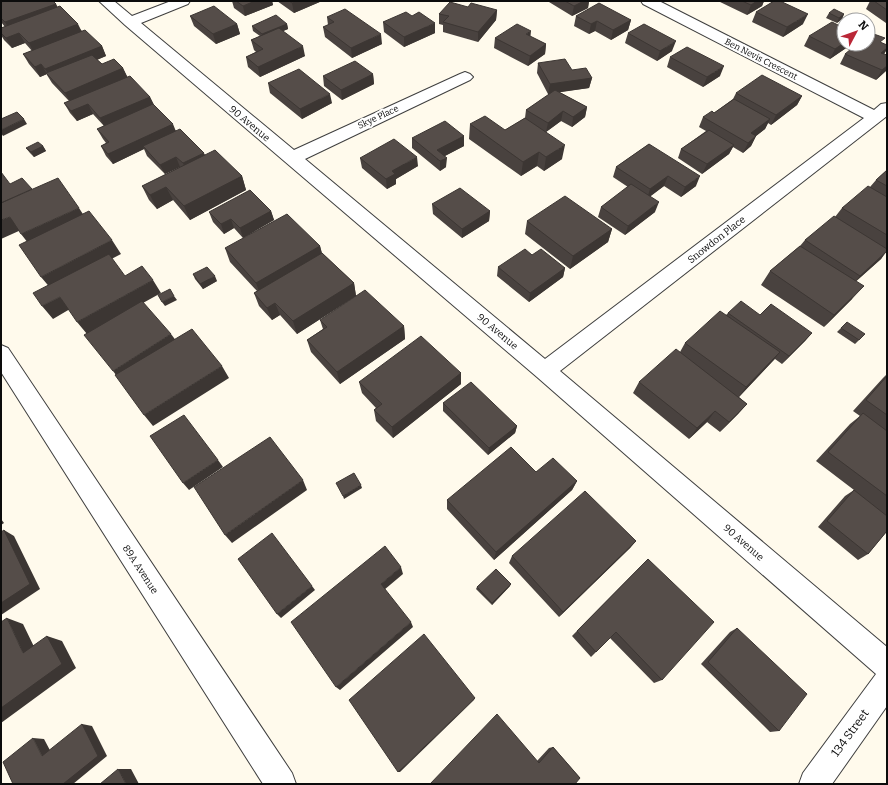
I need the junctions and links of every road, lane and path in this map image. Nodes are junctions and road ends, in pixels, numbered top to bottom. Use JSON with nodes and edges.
{"nodes":[{"id":1,"x":106,"y":1,"type":"edge"},
{"id":2,"x":183,"y":1,"type":"edge"},
{"id":3,"x":648,"y":1,"type":"edge"},
{"id":4,"x":130,"y":22,"type":"junction"},
{"id":5,"x":465,"y":77,"type":"dead end"},
{"id":6,"x":881,"y":112,"type":"edge"},
{"id":7,"x":292,"y":158,"type":"junction"},
{"id":8,"x":1,"y":354,"type":"edge"},
{"id":9,"x":545,"y":371,"type":"junction"},
{"id":10,"x":887,"y":665,"type":"edge"},
{"id":11,"x":887,"y":682,"type":"edge"},
{"id":12,"x":281,"y":784,"type":"edge"},
{"id":13,"x":814,"y":784,"type":"edge"}],
"edges":[{"from":1,"to":4,"type":"street","name":"90 Avenue"},
{"from":2,"to":4,"type":"street"},
{"from":3,"to":6,"type":"street","name":"Ben Nevis Crescent"},
{"from":4,"to":7,"type":"street","name":"90 Avenue"},
{"from":5,"to":7,"type":"street","name":"Skye Place"},
{"from":6,"to":9,"type":"street","name":"Snowdon Place"},
{"from":7,"to":9,"type":"street","name":"90 Avenue"},
{"from":8,"to":12,"type":"street","name":"89A Avenue"},
{"from":9,"to":10,"type":"street","name":"90 Avenue"},
{"from":11,"to":13,"type":"street","name":"134 Street"}]}
